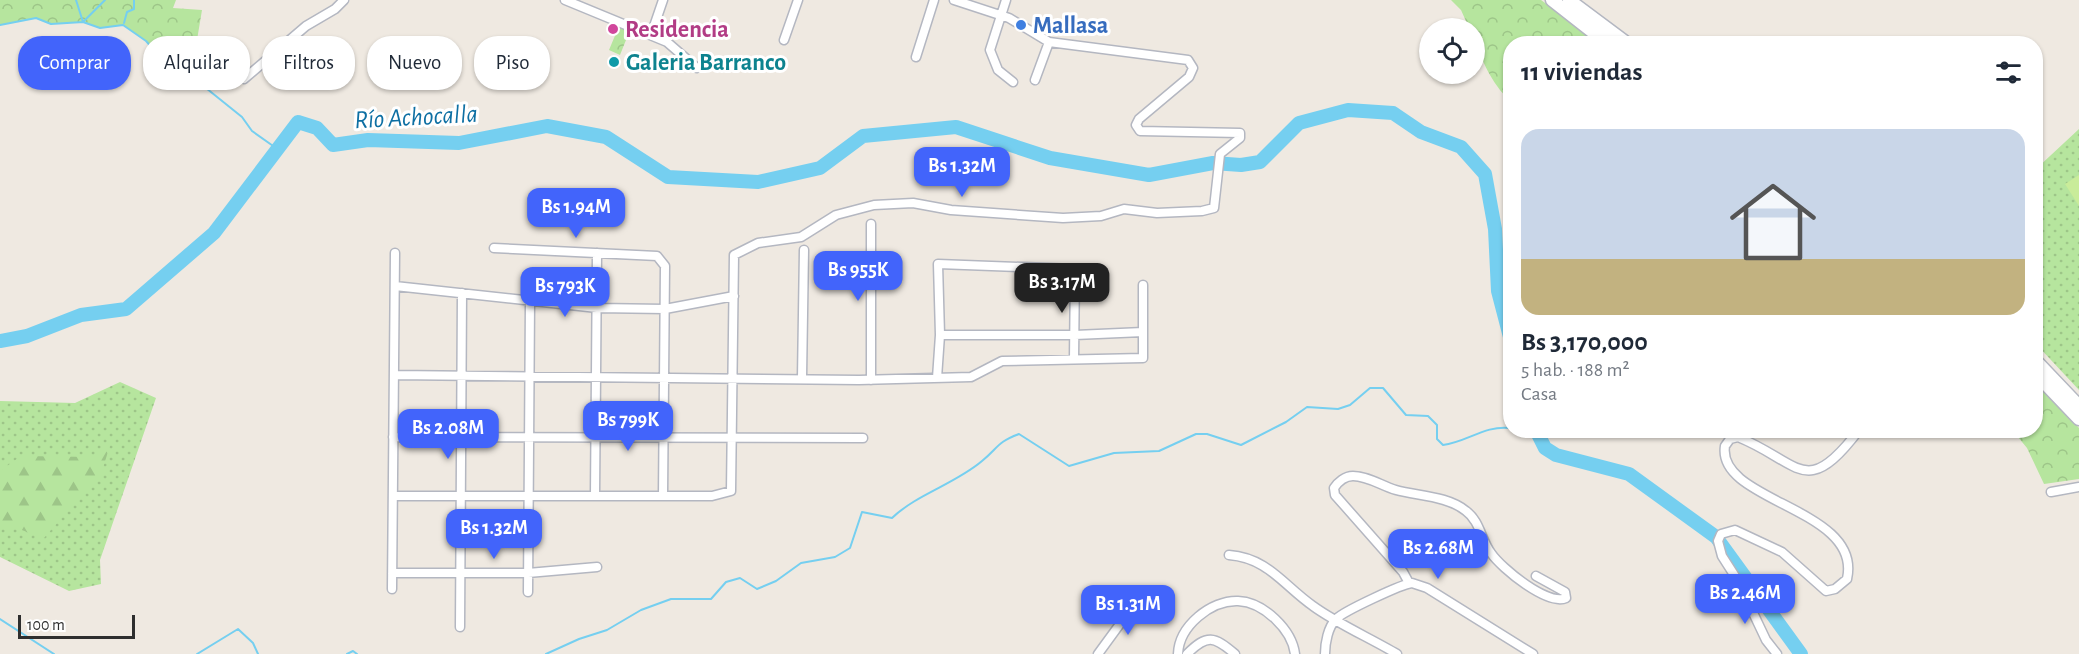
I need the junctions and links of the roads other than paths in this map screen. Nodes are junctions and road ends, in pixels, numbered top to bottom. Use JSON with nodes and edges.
{"nodes":[{"id":1,"x":344,"y":0,"type":"edge"},
{"id":2,"x":565,"y":0,"type":"edge"},
{"id":3,"x":663,"y":0,"type":"edge"},
{"id":4,"x":798,"y":0,"type":"edge"},
{"id":5,"x":934,"y":0,"type":"edge"},
{"id":6,"x":954,"y":0,"type":"edge"},
{"id":7,"x":1005,"y":0,"type":"edge"},
{"id":8,"x":1552,"y":0,"type":"edge"},
{"id":9,"x":1569,"y":0,"type":"edge"},
{"id":10,"x":1000,"y":15,"type":"junction"},
{"id":11,"x":651,"y":35,"type":"junction"},
{"id":12,"x":1598,"y":36,"type":"edge"},
{"id":13,"x":1617,"y":36,"type":"edge"},
{"id":14,"x":784,"y":40,"type":"dead end"},
{"id":15,"x":1049,"y":42,"type":"junction"},
{"id":16,"x":916,"y":57,"type":"dead end"},
{"id":17,"x":697,"y":68,"type":"dead end"},
{"id":18,"x":250,"y":74,"type":"edge"},
{"id":19,"x":1035,"y":80,"type":"dead end"},
{"id":20,"x":1013,"y":82,"type":"dead end"},
{"id":21,"x":871,"y":224,"type":"dead end"},
{"id":22,"x":494,"y":248,"type":"dead end"},
{"id":23,"x":804,"y":250,"type":"dead end"},
{"id":24,"x":395,"y":253,"type":"dead end"},
{"id":25,"x":597,"y":253,"type":"junction"},
{"id":26,"x":1143,"y":285,"type":"dead end"},
{"id":27,"x":394,"y":286,"type":"junction"},
{"id":28,"x":462,"y":293,"type":"junction"},
{"id":29,"x":734,"y":296,"type":"junction"},
{"id":30,"x":530,"y":301,"type":"junction"},
{"id":31,"x":597,"y":308,"type":"junction"},
{"id":32,"x":664,"y":309,"type":"junction"},
{"id":33,"x":1143,"y":332,"type":"junction"},
{"id":34,"x":940,"y":335,"type":"junction"},
{"id":35,"x":1075,"y":335,"type":"junction"},
{"id":36,"x":1074,"y":359,"type":"junction"},
{"id":37,"x":2043,"y":369,"type":"edge"},
{"id":38,"x":394,"y":375,"type":"junction"},
{"id":39,"x":462,"y":375,"type":"junction"},
{"id":40,"x":529,"y":376,"type":"junction"},
{"id":41,"x":596,"y":376,"type":"junction"},
{"id":42,"x":664,"y":377,"type":"junction"},
{"id":43,"x":734,"y":377,"type":"junction"},
{"id":44,"x":802,"y":378,"type":"junction"},
{"id":45,"x":937,"y":378,"type":"junction"},
{"id":46,"x":871,"y":380,"type":"junction"},
{"id":47,"x":2043,"y":381,"type":"edge"},
{"id":48,"x":2079,"y":406,"type":"edge"},
{"id":49,"x":2079,"y":419,"type":"edge"},
{"id":50,"x":393,"y":437,"type":"junction"},
{"id":51,"x":461,"y":437,"type":"junction"},
{"id":52,"x":529,"y":438,"type":"junction"},
{"id":53,"x":596,"y":438,"type":"junction"},
{"id":54,"x":863,"y":438,"type":"dead end"},
{"id":55,"x":1736,"y":438,"type":"edge"},
{"id":56,"x":1740,"y":438,"type":"edge"},
{"id":57,"x":1853,"y":438,"type":"edge"},
{"id":58,"x":663,"y":439,"type":"junction"},
{"id":59,"x":733,"y":440,"type":"junction"},
{"id":60,"x":2079,"y":487,"type":"edge"},
{"id":61,"x":2051,"y":492,"type":"dead end"},
{"id":62,"x":393,"y":496,"type":"junction"},
{"id":63,"x":461,"y":496,"type":"junction"},
{"id":64,"x":528,"y":496,"type":"junction"},
{"id":65,"x":595,"y":496,"type":"junction"},
{"id":66,"x":663,"y":496,"type":"junction"},
{"id":67,"x":1229,"y":555,"type":"dead end"},
{"id":68,"x":597,"y":567,"type":"dead end"},
{"id":69,"x":392,"y":573,"type":"junction"},
{"id":70,"x":461,"y":573,"type":"junction"},
{"id":71,"x":528,"y":573,"type":"junction"},
{"id":72,"x":1536,"y":576,"type":"dead end"},
{"id":73,"x":1409,"y":583,"type":"junction"},
{"id":74,"x":392,"y":589,"type":"dead end"},
{"id":75,"x":528,"y":592,"type":"dead end"},
{"id":76,"x":1136,"y":602,"type":"dead end"},
{"id":77,"x":1335,"y":619,"type":"junction"},
{"id":78,"x":460,"y":627,"type":"dead end"},
{"id":79,"x":1098,"y":654,"type":"edge"},
{"id":80,"x":1178,"y":654,"type":"edge"},
{"id":81,"x":1187,"y":654,"type":"edge"},
{"id":82,"x":1235,"y":654,"type":"edge"},
{"id":83,"x":1295,"y":654,"type":"edge"},
{"id":84,"x":1324,"y":654,"type":"edge"},
{"id":85,"x":1397,"y":654,"type":"edge"},
{"id":86,"x":1533,"y":654,"type":"edge"},
{"id":87,"x":1777,"y":654,"type":"edge"}],
"edges":[{"from":1,"to":18,"type":"street"},
{"from":2,"to":11,"type":"street"},
{"from":3,"to":11,"type":"street"},
{"from":4,"to":14,"type":"street"},
{"from":5,"to":16,"type":"street"},
{"from":6,"to":10,"type":"street"},
{"from":7,"to":10,"type":"street"},
{"from":8,"to":12,"type":"main road"},
{"from":9,"to":13,"type":"main road"},
{"from":10,"to":15,"type":"street"},
{"from":10,"to":20,"type":"street"},
{"from":11,"to":17,"type":"street"},
{"from":15,"to":19,"type":"street"},
{"from":15,"to":29,"type":"street"},
{"from":21,"to":46,"type":"street"},
{"from":22,"to":25,"type":"street"},
{"from":23,"to":44,"type":"street"},
{"from":24,"to":27,"type":"street"},
{"from":25,"to":31,"type":"street"},
{"from":25,"to":32,"type":"street"},
{"from":26,"to":33,"type":"street"},
{"from":27,"to":28,"type":"street"},
{"from":27,"to":38,"type":"street"},
{"from":28,"to":30,"type":"street"},
{"from":28,"to":39,"type":"street"},
{"from":29,"to":32,"type":"street"},
{"from":29,"to":43,"type":"street"},
{"from":30,"to":31,"type":"street"},
{"from":30,"to":40,"type":"street"},
{"from":31,"to":32,"type":"street"},
{"from":31,"to":41,"type":"street"},
{"from":32,"to":42,"type":"street"},
{"from":33,"to":35,"type":"street"},
{"from":33,"to":36,"type":"street"},
{"from":34,"to":35,"type":"street"},
{"from":34,"to":35,"type":"street"},
{"from":34,"to":45,"type":"street"},
{"from":35,"to":36,"type":"street"},
{"from":36,"to":45,"type":"street"},
{"from":37,"to":48,"type":"main road"},
{"from":38,"to":39,"type":"street"},
{"from":38,"to":50,"type":"street"},
{"from":39,"to":40,"type":"street"},
{"from":39,"to":51,"type":"street"},
{"from":40,"to":41,"type":"street"},
{"from":40,"to":52,"type":"street"},
{"from":41,"to":42,"type":"street"},
{"from":41,"to":53,"type":"street"},
{"from":42,"to":43,"type":"street"},
{"from":42,"to":58,"type":"street"},
{"from":43,"to":44,"type":"street"},
{"from":43,"to":59,"type":"street"},
{"from":44,"to":46,"type":"street"},
{"from":45,"to":46,"type":"street"},
{"from":47,"to":49,"type":"main road"},
{"from":50,"to":51,"type":"street"},
{"from":50,"to":62,"type":"street"},
{"from":51,"to":52,"type":"street"},
{"from":51,"to":63,"type":"street"},
{"from":52,"to":53,"type":"street"},
{"from":52,"to":64,"type":"street"},
{"from":53,"to":58,"type":"street"},
{"from":53,"to":65,"type":"street"},
{"from":54,"to":59,"type":"street"},
{"from":55,"to":87,"type":"street"},
{"from":56,"to":57,"type":"street"},
{"from":58,"to":59,"type":"street"},
{"from":58,"to":66,"type":"street"},
{"from":59,"to":66,"type":"street"},
{"from":60,"to":61,"type":"street"},
{"from":62,"to":63,"type":"street"},
{"from":62,"to":69,"type":"street"},
{"from":63,"to":64,"type":"street"},
{"from":63,"to":70,"type":"street"},
{"from":64,"to":65,"type":"street"},
{"from":64,"to":71,"type":"street"},
{"from":65,"to":66,"type":"street"},
{"from":67,"to":77,"type":"street"},
{"from":68,"to":71,"type":"street"},
{"from":69,"to":70,"type":"street"},
{"from":69,"to":74,"type":"street"},
{"from":70,"to":71,"type":"street"},
{"from":70,"to":78,"type":"street"},
{"from":71,"to":75,"type":"street"},
{"from":72,"to":73,"type":"street"},
{"from":73,"to":77,"type":"street"},
{"from":73,"to":86,"type":"street"},
{"from":76,"to":79,"type":"street"},
{"from":77,"to":84,"type":"street"},
{"from":77,"to":85,"type":"street"},
{"from":80,"to":83,"type":"street"},
{"from":81,"to":82,"type":"street"}]}
